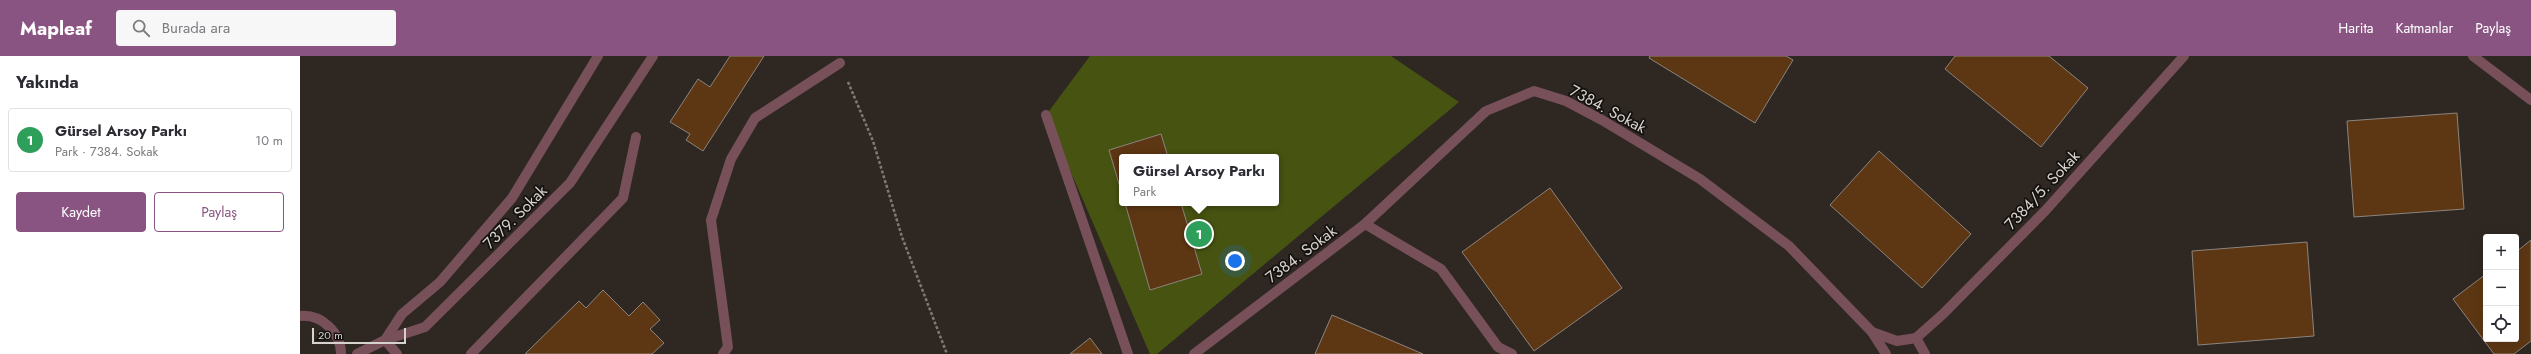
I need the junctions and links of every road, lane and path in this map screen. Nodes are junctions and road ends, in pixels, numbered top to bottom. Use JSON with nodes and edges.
{"nodes":[{"id":1,"x":598,"y":56,"type":"edge"},
{"id":2,"x":653,"y":56,"type":"edge"},
{"id":3,"x":2184,"y":56,"type":"edge"},
{"id":4,"x":2473,"y":56,"type":"edge"},
{"id":5,"x":840,"y":63,"type":"joint"},
{"id":6,"x":2531,"y":100,"type":"edge"},
{"id":7,"x":1046,"y":115,"type":"dead end"},
{"id":8,"x":636,"y":137,"type":"dead end"},
{"id":9,"x":1365,"y":224,"type":"junction"},
{"id":10,"x":300,"y":316,"type":"edge"},
{"id":11,"x":1872,"y":332,"type":"junction"},
{"id":12,"x":1916,"y":338,"type":"junction"},
{"id":13,"x":385,"y":340,"type":"junction"},
{"id":14,"x":341,"y":354,"type":"edge"},
{"id":15,"x":357,"y":354,"type":"edge"},
{"id":16,"x":398,"y":354,"type":"edge"},
{"id":17,"x":471,"y":354,"type":"edge"},
{"id":18,"x":723,"y":354,"type":"edge"},
{"id":19,"x":947,"y":354,"type":"edge"},
{"id":20,"x":1128,"y":354,"type":"edge"},
{"id":21,"x":1194,"y":354,"type":"edge"},
{"id":22,"x":1512,"y":354,"type":"edge"},
{"id":23,"x":1886,"y":354,"type":"edge"},
{"id":24,"x":1925,"y":354,"type":"edge"}],
"edges":[{"from":1,"to":13,"type":"street"},
{"from":2,"to":13,"type":"street","name":"7379. Sokak"},
{"from":3,"to":12,"type":"street","name":"7384/5. Sokak"},
{"from":4,"to":6,"type":"street"},
{"from":5,"to":18,"type":"street"},
{"from":5,"to":19,"type":"path"},
{"from":7,"to":20,"type":"street"},
{"from":8,"to":17,"type":"street"},
{"from":9,"to":11,"type":"street","name":"7384. Sokak"},
{"from":9,"to":21,"type":"street","name":"7384. Sokak"},
{"from":9,"to":22,"type":"street"},
{"from":10,"to":14,"type":"street"},
{"from":11,"to":12,"type":"street","name":"7384. Sokak"},
{"from":11,"to":23,"type":"street"},
{"from":12,"to":24,"type":"street"},
{"from":13,"to":15,"type":"street","name":"7379. Sokak"},
{"from":13,"to":16,"type":"street"}]}
